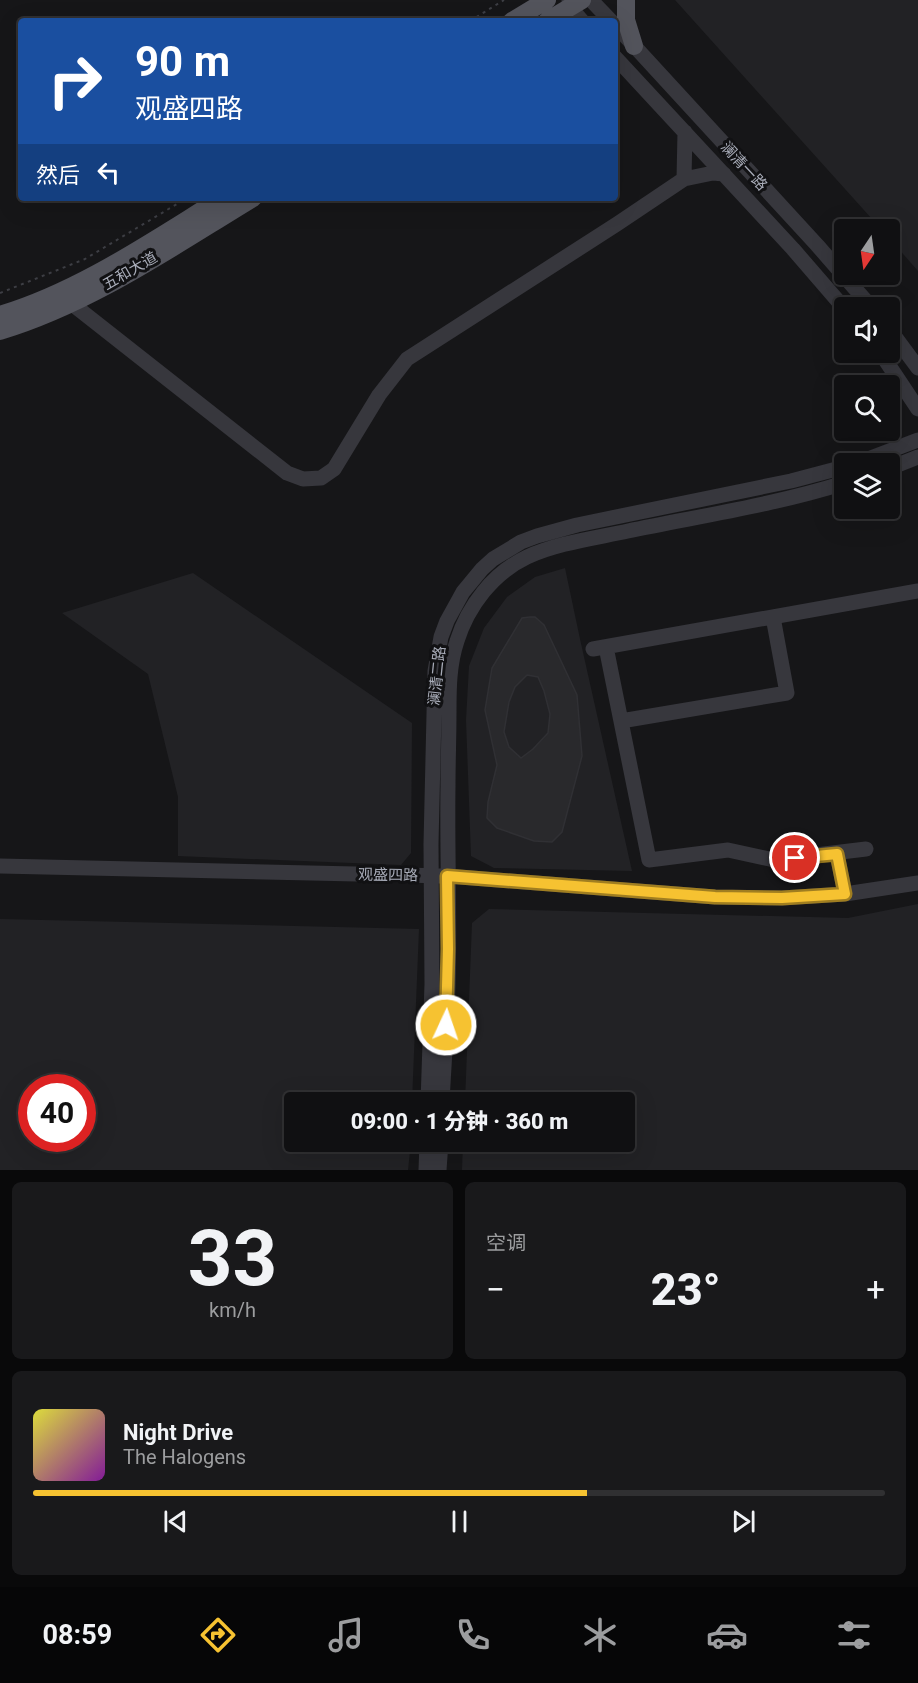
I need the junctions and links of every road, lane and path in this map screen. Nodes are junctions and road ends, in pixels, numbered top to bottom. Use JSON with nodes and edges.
{"nodes":[{"id":1,"x":504,"y":0,"type":"edge"},
{"id":2,"x":547,"y":0,"type":"edge"},
{"id":3,"x":591,"y":0,"type":"edge"},
{"id":4,"x":626,"y":0,"type":"edge"},
{"id":5,"x":573,"y":2,"type":"edge"},
{"id":6,"x":475,"y":18,"type":"edge"},
{"id":7,"x":517,"y":18,"type":"edge"},
{"id":8,"x":551,"y":18,"type":"edge"},
{"id":9,"x":581,"y":18,"type":"edge"},
{"id":10,"x":608,"y":18,"type":"edge"},
{"id":11,"x":618,"y":29,"type":"edge"},
{"id":12,"x":634,"y":46,"type":"junction"},
{"id":13,"x":618,"y":60,"type":"edge"},
{"id":14,"x":685,"y":132,"type":"junction"},
{"id":15,"x":724,"y":174,"type":"junction"},
{"id":16,"x":684,"y":179,"type":"junction"},
{"id":17,"x":182,"y":201,"type":"edge"},
{"id":18,"x":217,"y":201,"type":"edge"},
{"id":19,"x":249,"y":201,"type":"edge"},
{"id":20,"x":0,"y":293,"type":"edge"},
{"id":21,"x":834,"y":297,"type":"edge"},
{"id":22,"x":862,"y":297,"type":"edge"},
{"id":23,"x":71,"y":303,"type":"junction"},
{"id":24,"x":0,"y":315,"type":"edge"},
{"id":25,"x":0,"y":331,"type":"edge"},
{"id":26,"x":900,"y":344,"type":"edge"},
{"id":27,"x":887,"y":363,"type":"edge"},
{"id":28,"x":918,"y":368,"type":"edge"},
{"id":29,"x":918,"y":409,"type":"edge"},
{"id":30,"x":918,"y":440,"type":"edge"},
{"id":31,"x":884,"y":453,"type":"edge"},
{"id":32,"x":918,"y":457,"type":"edge"},
{"id":33,"x":900,"y":464,"type":"edge"},
{"id":34,"x":834,"y":470,"type":"edge"},
{"id":35,"x":834,"y":486,"type":"edge"},
{"id":36,"x":918,"y":591,"type":"edge"},
{"id":37,"x":773,"y":617,"type":"junction"},
{"id":38,"x":621,"y":721,"type":"junction"},
{"id":39,"x":866,"y":849,"type":"dead end"},
{"id":40,"x":837,"y":854,"type":"junction"},
{"id":41,"x":0,"y":866,"type":"edge"},
{"id":42,"x":431,"y":876,"type":"junction"},
{"id":43,"x":447,"y":876,"type":"junction"},
{"id":44,"x":918,"y":883,"type":"edge"},
{"id":45,"x":845,"y":894,"type":"junction"},
{"id":46,"x":428,"y":1092,"type":"edge"},
{"id":47,"x":443,"y":1092,"type":"edge"},
{"id":48,"x":427,"y":1152,"type":"edge"},
{"id":49,"x":440,"y":1152,"type":"edge"},
{"id":50,"x":426,"y":1170,"type":"edge"},
{"id":51,"x":439,"y":1170,"type":"edge"}],
"edges":[{"from":1,"to":6,"type":"path"},
{"from":2,"to":7,"type":"main road"},
{"from":3,"to":10,"type":"street"},
{"from":4,"to":12,"type":"main road"},
{"from":5,"to":8,"type":"main road"},
{"from":5,"to":9,"type":"street"},
{"from":11,"to":12,"type":"street","name":"澜清一路"},
{"from":12,"to":22,"type":"street","name":"澜清一路"},
{"from":13,"to":14,"type":"street","name":"澜清一路"},
{"from":14,"to":15,"type":"street","name":"澜清一路"},
{"from":14,"to":16,"type":"street"},
{"from":15,"to":16,"type":"street"},
{"from":15,"to":21,"type":"street","name":"澜清一路"},
{"from":16,"to":23,"type":"street"},
{"from":17,"to":20,"type":"path"},
{"from":18,"to":24,"type":"main road","name":"五和大道"},
{"from":19,"to":23,"type":"main road","name":"五和大道"},
{"from":23,"to":25,"type":"main road","name":"五和大道"},
{"from":26,"to":28,"type":"street"},
{"from":27,"to":29,"type":"street"},
{"from":30,"to":31,"type":"street"},
{"from":32,"to":33,"type":"street"},
{"from":34,"to":42,"type":"street","name":"澜清二路"},
{"from":35,"to":43,"type":"street","name":"澜清二路"},
{"from":36,"to":37,"type":"street"},
{"from":37,"to":38,"type":"street"},
{"from":37,"to":38,"type":"street"},
{"from":38,"to":40,"type":"street"},
{"from":39,"to":40,"type":"street"},
{"from":40,"to":45,"type":"street"},
{"from":41,"to":42,"type":"street","name":"观盛四路"},
{"from":42,"to":43,"type":"street","name":"观盛四路"},
{"from":42,"to":46,"type":"street","name":"澜清二路"},
{"from":43,"to":45,"type":"street","name":"观盛四路"},
{"from":43,"to":47,"type":"street","name":"澜清二路"},
{"from":44,"to":45,"type":"street","name":"观盛四路"},
{"from":48,"to":50,"type":"street"},
{"from":49,"to":51,"type":"street"}]}
